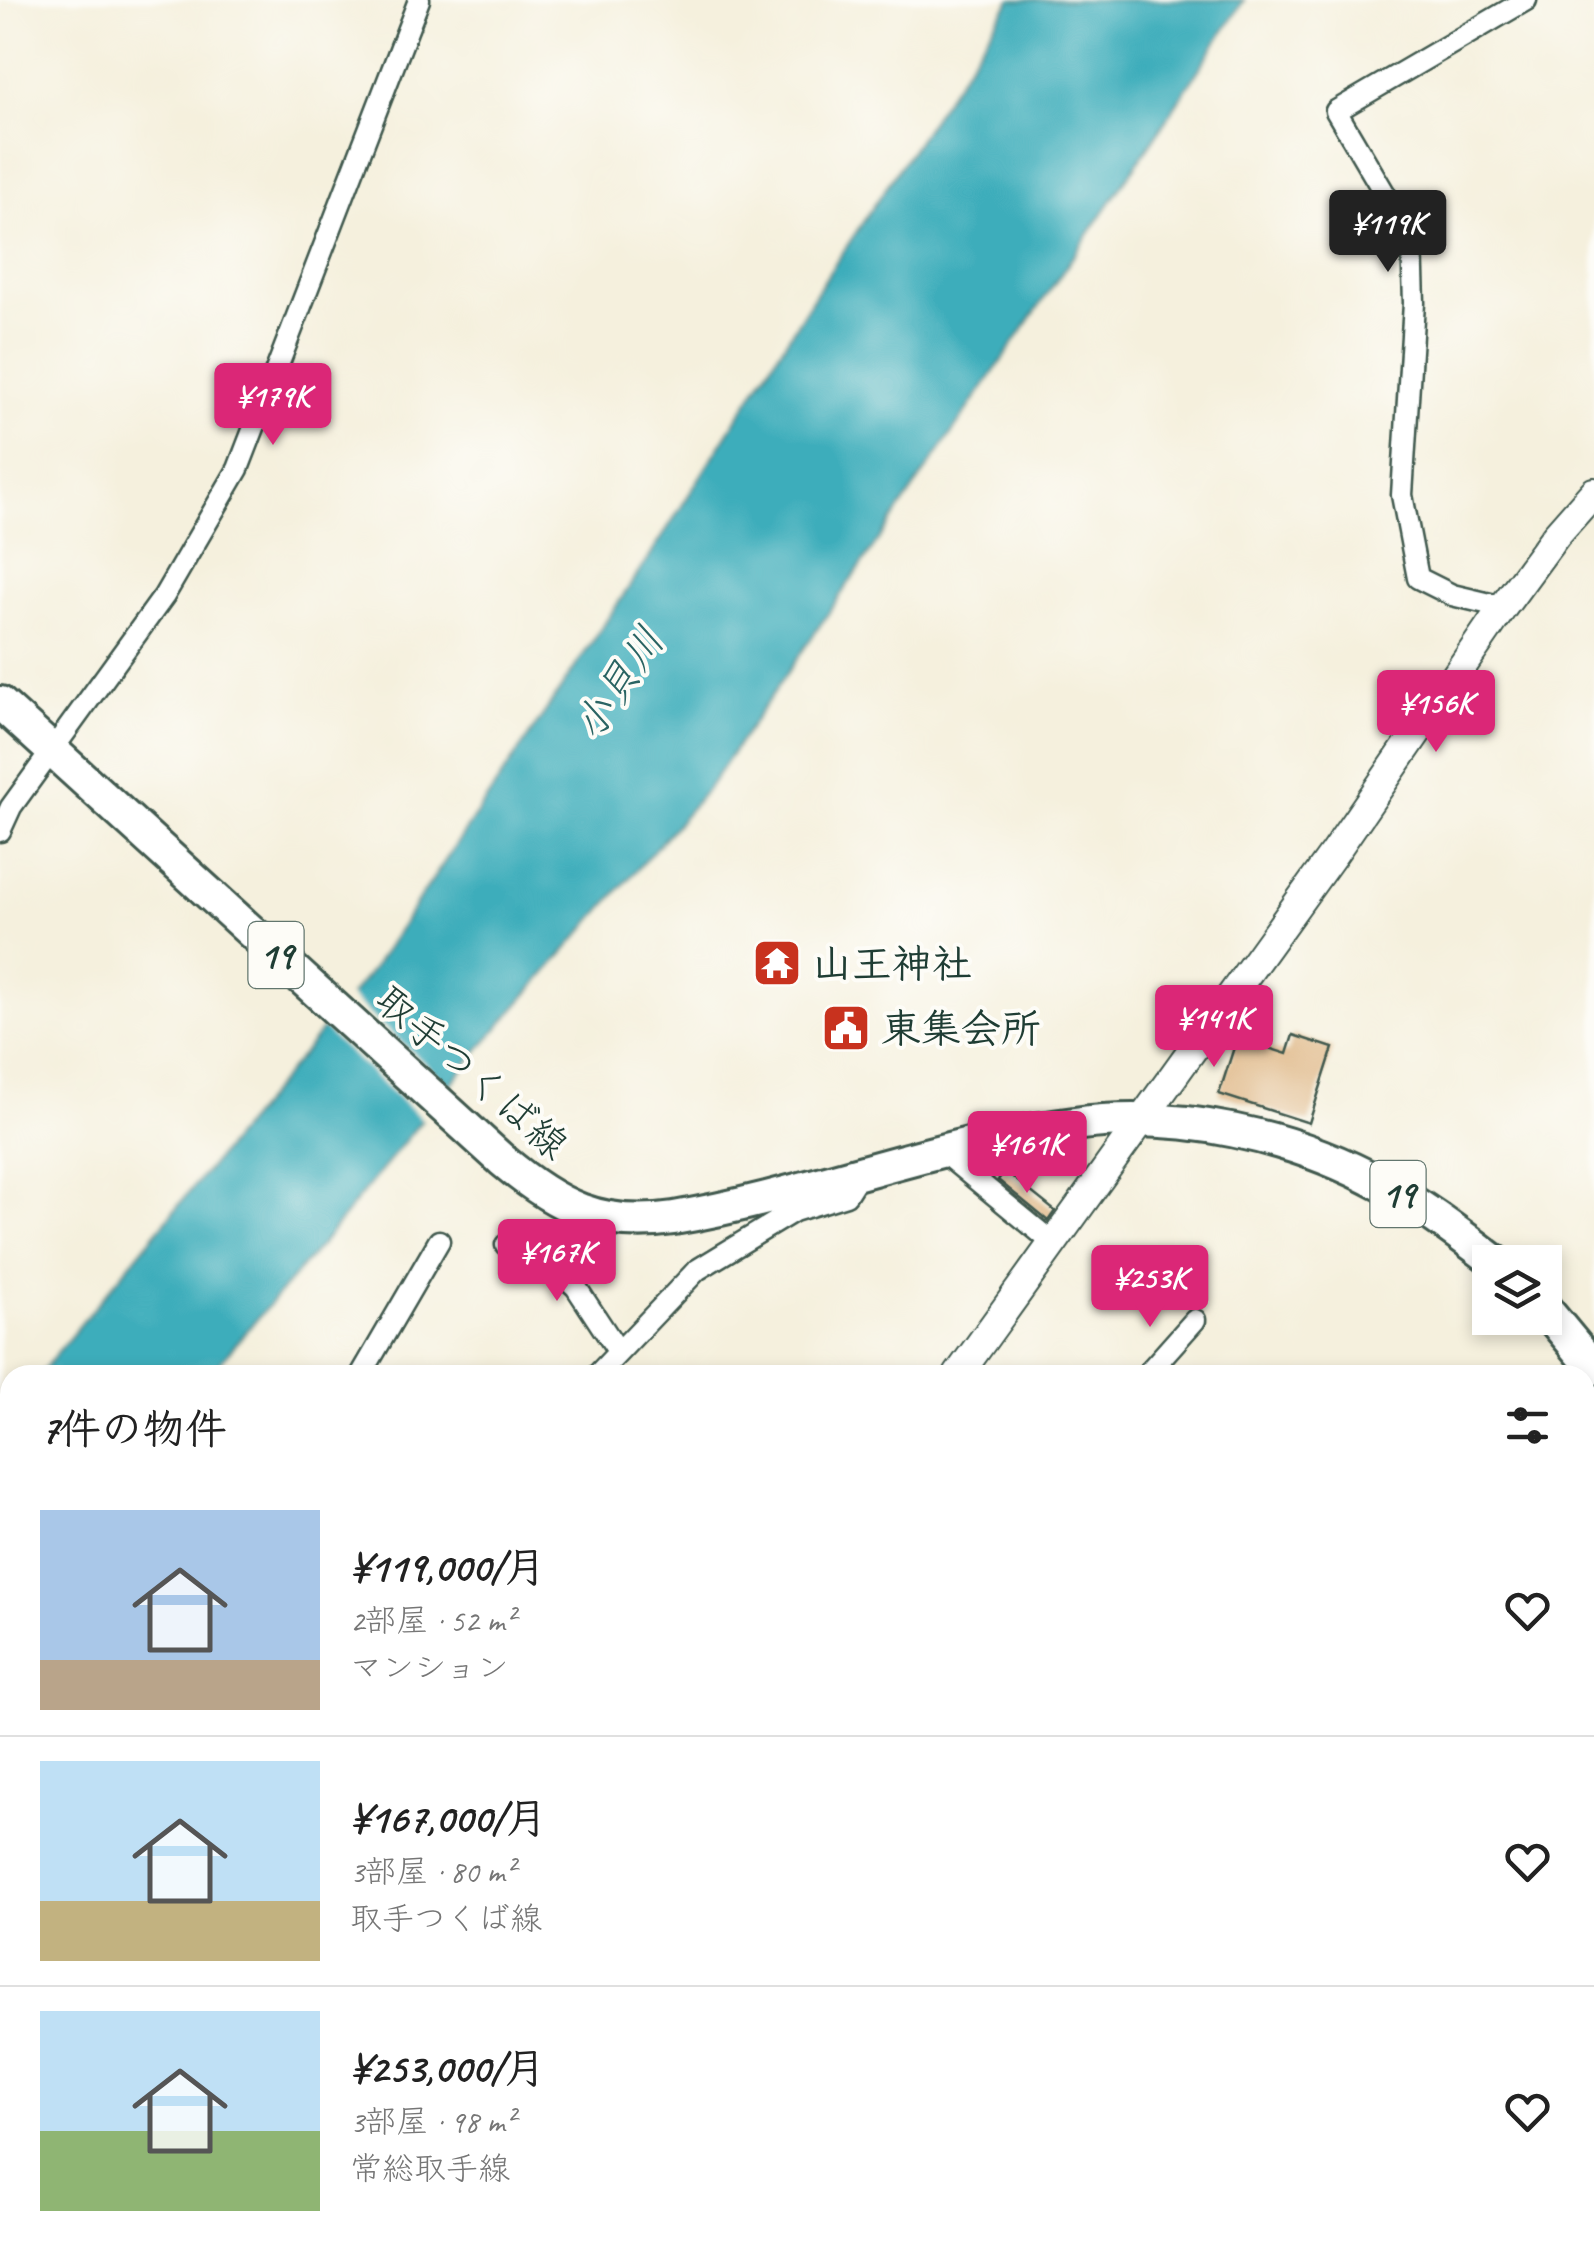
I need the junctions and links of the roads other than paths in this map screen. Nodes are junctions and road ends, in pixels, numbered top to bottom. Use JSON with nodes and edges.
{"nodes":[{"id":1,"x":419,"y":0,"type":"edge"},
{"id":2,"x":1526,"y":0,"type":"edge"},
{"id":3,"x":1594,"y":492,"type":"edge"},
{"id":4,"x":1504,"y":607,"type":"junction"},
{"id":5,"x":0,"y":703,"type":"edge"},
{"id":6,"x":59,"y":757,"type":"junction"},
{"id":7,"x":0,"y":831,"type":"edge"},
{"id":8,"x":1142,"y":1120,"type":"junction"},
{"id":9,"x":944,"y":1153,"type":"junction"},
{"id":10,"x":860,"y":1173,"type":"junction"},
{"id":11,"x":439,"y":1241,"type":"dead end"},
{"id":12,"x":1053,"y":1242,"type":"junction"},
{"id":13,"x":506,"y":1245,"type":"dead end"},
{"id":14,"x":1472,"y":1245,"type":"edge"},
{"id":15,"x":1195,"y":1320,"type":"dead end"},
{"id":16,"x":1562,"y":1330,"type":"edge"},
{"id":17,"x":618,"y":1351,"type":"junction"},
{"id":18,"x":368,"y":1365,"type":"edge"},
{"id":19,"x":606,"y":1365,"type":"edge"},
{"id":20,"x":965,"y":1365,"type":"edge"},
{"id":21,"x":1155,"y":1365,"type":"edge"},
{"id":22,"x":1591,"y":1365,"type":"edge"}],
"edges":[{"from":1,"to":6,"type":"street"},
{"from":2,"to":4,"type":"street"},
{"from":3,"to":4,"type":"main road"},
{"from":4,"to":8,"type":"main road"},
{"from":5,"to":6,"type":"main road","name":"取手つくば線","number":"19"},
{"from":6,"to":7,"type":"street"},
{"from":6,"to":10,"type":"main road","name":"取手つくば線","number":"19"},
{"from":8,"to":9,"type":"main road","name":"取手つくば線","number":"19"},
{"from":8,"to":12,"type":"main road"},
{"from":8,"to":14,"type":"main road","name":"取手つくば線","number":"19"},
{"from":9,"to":10,"type":"main road","name":"取手つくば線","number":"19"},
{"from":9,"to":12,"type":"street"},
{"from":10,"to":17,"type":"street"},
{"from":11,"to":18,"type":"street"},
{"from":12,"to":20,"type":"main road"},
{"from":13,"to":17,"type":"street"},
{"from":15,"to":21,"type":"street"},
{"from":16,"to":22,"type":"main road"},
{"from":17,"to":19,"type":"street"}]}
